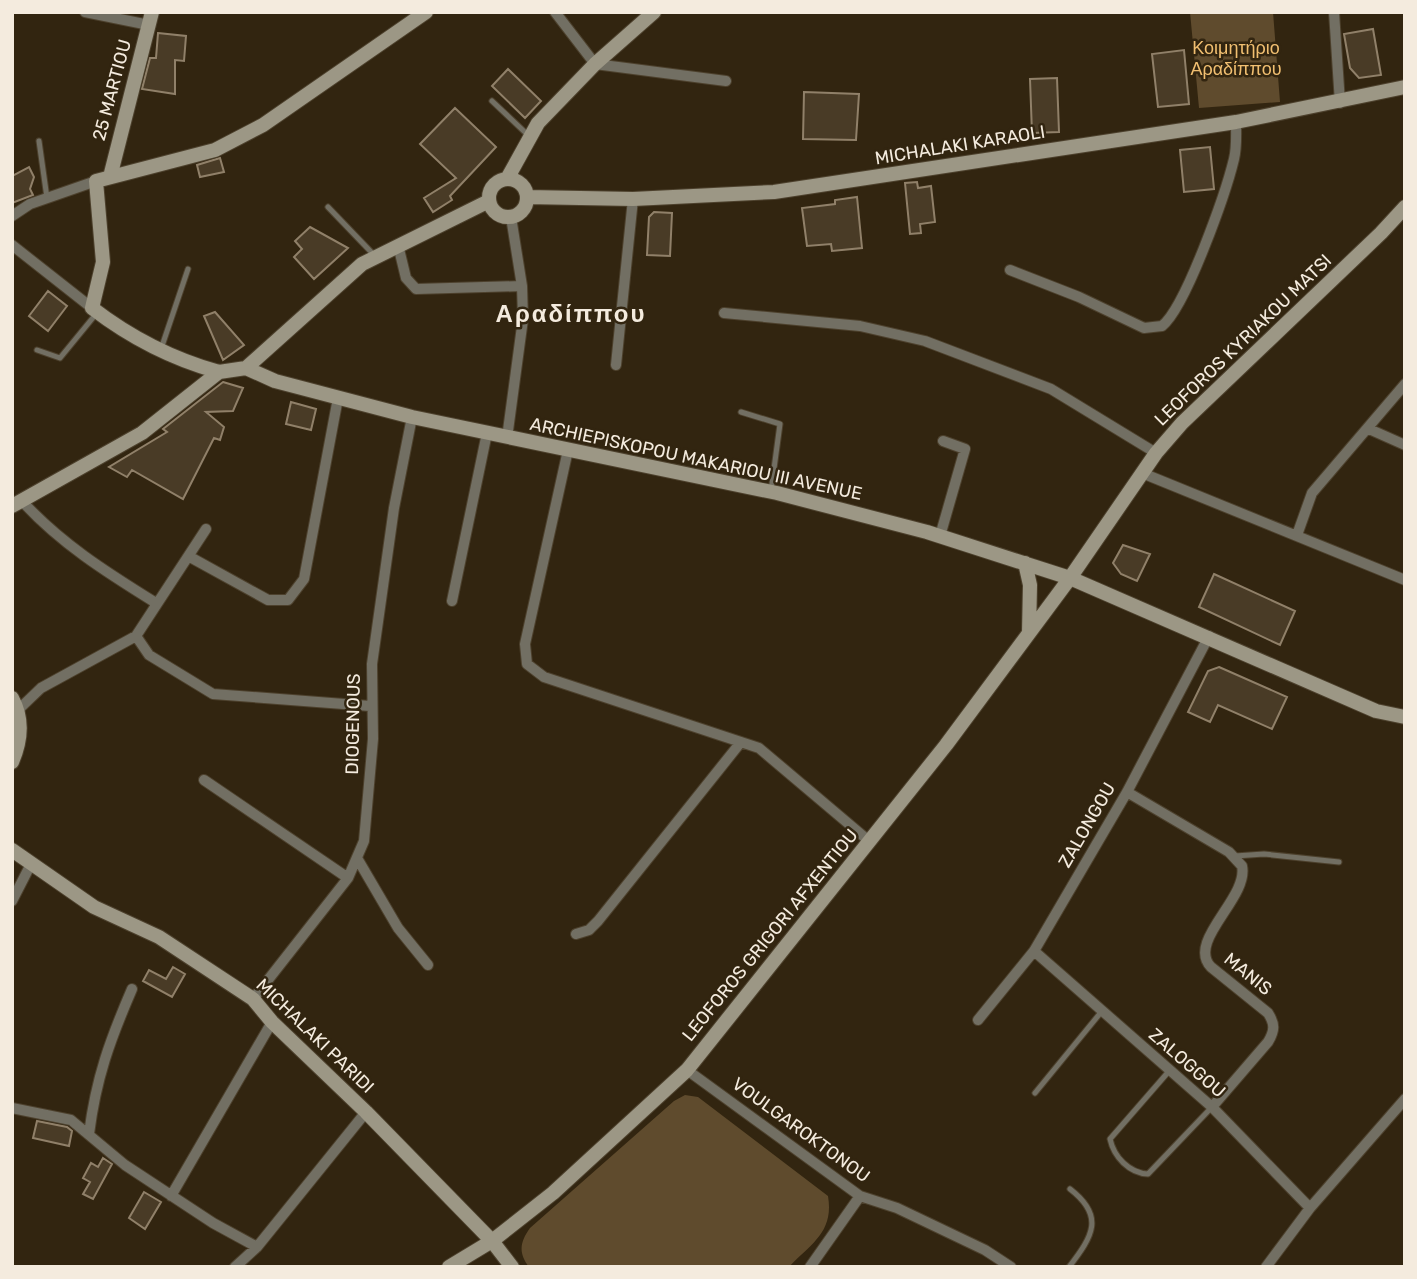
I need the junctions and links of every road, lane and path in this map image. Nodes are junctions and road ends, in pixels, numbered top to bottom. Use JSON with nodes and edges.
{"nodes":[{"id":1,"x":85,"y":12,"type":"edge"},
{"id":2,"x":426,"y":12,"type":"edge"},
{"id":3,"x":555,"y":12,"type":"edge"},
{"id":4,"x":654,"y":12,"type":"edge"},
{"id":5,"x":1334,"y":12,"type":"edge"},
{"id":6,"x":150,"y":19,"type":"edge"},
{"id":7,"x":595,"y":64,"type":"junction"},
{"id":8,"x":726,"y":81,"type":"dead end"},
{"id":9,"x":1401,"y":89,"type":"edge"},
{"id":10,"x":492,"y":101,"type":"dead end"},
{"id":11,"x":1340,"y":103,"type":"junction"},
{"id":12,"x":1236,"y":122,"type":"junction"},
{"id":13,"x":530,"y":136,"type":"junction"},
{"id":14,"x":38,"y":141,"type":"dead end"},
{"id":15,"x":103,"y":179,"type":"junction"},
{"id":16,"x":507,"y":179,"type":"junction"},
{"id":17,"x":527,"y":197,"type":"junction"},
{"id":18,"x":47,"y":198,"type":"junction"},
{"id":19,"x":633,"y":199,"type":"junction"},
{"id":20,"x":489,"y":201,"type":"junction"},
{"id":21,"x":328,"y":207,"type":"dead end"},
{"id":22,"x":1405,"y":207,"type":"edge"},
{"id":23,"x":12,"y":216,"type":"edge"},
{"id":24,"x":511,"y":217,"type":"junction"},
{"id":25,"x":12,"y":245,"type":"edge"},
{"id":26,"x":398,"y":245,"type":"junction"},
{"id":27,"x":375,"y":256,"type":"junction"},
{"id":28,"x":188,"y":269,"type":"dead end"},
{"id":29,"x":1010,"y":270,"type":"dead end"},
{"id":30,"x":522,"y":286,"type":"junction"},
{"id":31,"x":95,"y":310,"type":"junction"},
{"id":32,"x":724,"y":313,"type":"dead end"},
{"id":33,"x":270,"y":346,"type":"junction"},
{"id":34,"x":37,"y":350,"type":"dead end"},
{"id":35,"x":160,"y":352,"type":"junction"},
{"id":36,"x":616,"y":365,"type":"dead end"},
{"id":37,"x":246,"y":369,"type":"junction"},
{"id":38,"x":219,"y":372,"type":"junction"},
{"id":39,"x":275,"y":382,"type":"junction"},
{"id":40,"x":1405,"y":384,"type":"edge"},
{"id":41,"x":338,"y":398,"type":"junction"},
{"id":42,"x":741,"y":412,"type":"dead end"},
{"id":43,"x":412,"y":417,"type":"junction"},
{"id":44,"x":1369,"y":429,"type":"junction"},
{"id":45,"x":486,"y":433,"type":"junction"},
{"id":46,"x":507,"y":438,"type":"junction"},
{"id":47,"x":943,"y":441,"type":"dead end"},
{"id":48,"x":1405,"y":445,"type":"edge"},
{"id":49,"x":568,"y":450,"type":"junction"},
{"id":50,"x":1157,"y":453,"type":"junction"},
{"id":51,"x":1142,"y":473,"type":"junction"},
{"id":52,"x":771,"y":491,"type":"junction"},
{"id":53,"x":16,"y":503,"type":"edge"},
{"id":54,"x":205,"y":529,"type":"dead end"},
{"id":55,"x":1297,"y":535,"type":"junction"},
{"id":56,"x":940,"y":536,"type":"junction"},
{"id":57,"x":190,"y":557,"type":"junction"},
{"id":58,"x":1025,"y":563,"type":"junction"},
{"id":59,"x":1070,"y":578,"type":"junction"},
{"id":60,"x":1405,"y":580,"type":"edge"},
{"id":61,"x":452,"y":601,"type":"dead end"},
{"id":62,"x":156,"y":603,"type":"junction"},
{"id":63,"x":1029,"y":633,"type":"junction"},
{"id":64,"x":136,"y":636,"type":"junction"},
{"id":65,"x":1209,"y":636,"type":"junction"},
{"id":66,"x":15,"y":704,"type":"edge"},
{"id":67,"x":370,"y":706,"type":"junction"},
{"id":68,"x":1405,"y":717,"type":"edge"},
{"id":69,"x":741,"y":741,"type":"junction"},
{"id":70,"x":12,"y":762,"type":"edge"},
{"id":71,"x":204,"y":780,"type":"dead end"},
{"id":72,"x":1127,"y":792,"type":"junction"},
{"id":73,"x":869,"y":841,"type":"junction"},
{"id":74,"x":12,"y":850,"type":"edge"},
{"id":75,"x":1236,"y":856,"type":"junction"},
{"id":76,"x":357,"y":858,"type":"junction"},
{"id":77,"x":1339,"y":862,"type":"dead end"},
{"id":78,"x":31,"y":864,"type":"junction"},
{"id":79,"x":348,"y":878,"type":"junction"},
{"id":80,"x":12,"y":901,"type":"edge"},
{"id":81,"x":576,"y":934,"type":"dead end"},
{"id":82,"x":1034,"y":951,"type":"junction"},
{"id":83,"x":428,"y":965,"type":"dead end"},
{"id":84,"x":132,"y":989,"type":"dead end"},
{"id":85,"x":253,"y":999,"type":"junction"},
{"id":86,"x":1102,"y":1011,"type":"junction"},
{"id":87,"x":978,"y":1020,"type":"dead end"},
{"id":88,"x":272,"y":1022,"type":"junction"},
{"id":89,"x":687,"y":1070,"type":"junction"},
{"id":90,"x":1170,"y":1070,"type":"junction"},
{"id":91,"x":1035,"y":1093,"type":"dead end"},
{"id":92,"x":1405,"y":1098,"type":"edge"},
{"id":93,"x":1212,"y":1107,"type":"junction"},
{"id":94,"x":12,"y":1108,"type":"edge"},
{"id":95,"x":366,"y":1112,"type":"junction"},
{"id":96,"x":89,"y":1134,"type":"junction"},
{"id":97,"x":1070,"y":1189,"type":"dead end"},
{"id":98,"x":171,"y":1196,"type":"junction"},
{"id":99,"x":860,"y":1196,"type":"junction"},
{"id":100,"x":1310,"y":1209,"type":"junction"},
{"id":101,"x":492,"y":1241,"type":"junction"},
{"id":102,"x":257,"y":1247,"type":"junction"},
{"id":103,"x":235,"y":1267,"type":"edge"},
{"id":104,"x":449,"y":1267,"type":"edge"},
{"id":105,"x":512,"y":1267,"type":"edge"},
{"id":106,"x":810,"y":1267,"type":"edge"},
{"id":107,"x":1011,"y":1267,"type":"edge"},
{"id":108,"x":1069,"y":1267,"type":"edge"},
{"id":109,"x":1266,"y":1267,"type":"edge"}],
"edges":[{"from":1,"to":6,"type":"street"},
{"from":2,"to":15,"type":"main road"},
{"from":3,"to":7,"type":"street"},
{"from":4,"to":7,"type":"main road"},
{"from":5,"to":11,"type":"street"},
{"from":6,"to":15,"type":"main road","name":"25 MARTIOU"},
{"from":7,"to":8,"type":"street"},
{"from":7,"to":13,"type":"main road"},
{"from":9,"to":11,"type":"main road","name":"MICHALAKI KARAOLI"},
{"from":10,"to":13,"type":"lane"},
{"from":11,"to":12,"type":"main road","name":"MICHALAKI KARAOLI"},
{"from":12,"to":19,"type":"main road","name":"MICHALAKI KARAOLI"},
{"from":12,"to":29,"type":"street"},
{"from":13,"to":16,"type":"main road"},
{"from":14,"to":18,"type":"lane"},
{"from":15,"to":18,"type":"street"},
{"from":15,"to":31,"type":"main road","name":"25 MARTIOU"},
{"from":16,"to":17,"type":"main road"},
{"from":16,"to":20,"type":"main road"},
{"from":17,"to":19,"type":"main road","name":"MICHALAKI KARAOLI"},
{"from":17,"to":24,"type":"main road"},
{"from":18,"to":23,"type":"street"},
{"from":19,"to":36,"type":"street"},
{"from":20,"to":24,"type":"main road"},
{"from":20,"to":26,"type":"main road"},
{"from":21,"to":27,"type":"lane"},
{"from":22,"to":50,"type":"main road","name":"LEOFOROS KYRIAKOU MATSI"},
{"from":24,"to":30,"type":"street"},
{"from":25,"to":31,"type":"street"},
{"from":26,"to":27,"type":"main road"},
{"from":26,"to":30,"type":"street"},
{"from":27,"to":33,"type":"main road"},
{"from":28,"to":35,"type":"lane"},
{"from":30,"to":46,"type":"street"},
{"from":31,"to":34,"type":"lane"},
{"from":31,"to":35,"type":"main road"},
{"from":32,"to":50,"type":"street"},
{"from":33,"to":37,"type":"main road"},
{"from":33,"to":39,"type":"main road"},
{"from":35,"to":38,"type":"main road"},
{"from":37,"to":38,"type":"main road"},
{"from":37,"to":39,"type":"main road","name":"ARCHIEPISKOPOU MAKARIOU III AVENUE"},
{"from":38,"to":53,"type":"main road"},
{"from":39,"to":41,"type":"main road","name":"ARCHIEPISKOPOU MAKARIOU III AVENUE"},
{"from":40,"to":44,"type":"street"},
{"from":41,"to":43,"type":"main road","name":"ARCHIEPISKOPOU MAKARIOU III AVENUE"},
{"from":41,"to":57,"type":"street"},
{"from":42,"to":52,"type":"lane"},
{"from":43,"to":45,"type":"main road","name":"ARCHIEPISKOPOU MAKARIOU III AVENUE"},
{"from":43,"to":67,"type":"street","name":"DIOGENOUS"},
{"from":44,"to":48,"type":"street"},
{"from":44,"to":55,"type":"street"},
{"from":45,"to":46,"type":"main road","name":"ARCHIEPISKOPOU MAKARIOU III AVENUE"},
{"from":45,"to":61,"type":"street"},
{"from":46,"to":49,"type":"main road","name":"ARCHIEPISKOPOU MAKARIOU III AVENUE"},
{"from":47,"to":56,"type":"street"},
{"from":49,"to":52,"type":"main road","name":"ARCHIEPISKOPOU MAKARIOU III AVENUE"},
{"from":49,"to":69,"type":"street"},
{"from":50,"to":51,"type":"main road","name":"LEOFOROS KYRIAKOU MATSI"},
{"from":51,"to":55,"type":"street"},
{"from":51,"to":59,"type":"main road","name":"LEOFOROS KYRIAKOU MATSI"},
{"from":52,"to":56,"type":"main road","name":"ARCHIEPISKOPOU MAKARIOU III AVENUE"},
{"from":53,"to":62,"type":"street"},
{"from":54,"to":57,"type":"street"},
{"from":55,"to":60,"type":"street"},
{"from":56,"to":58,"type":"main road","name":"ARCHIEPISKOPOU MAKARIOU III AVENUE"},
{"from":57,"to":62,"type":"street"},
{"from":58,"to":59,"type":"main road","name":"ARCHIEPISKOPOU MAKARIOU III AVENUE"},
{"from":58,"to":63,"type":"main road"},
{"from":59,"to":63,"type":"main road","name":"LEOFOROS GRIGORI AFXENTIOU"},
{"from":59,"to":65,"type":"main road","name":"ARCHIEPISKOPOU MAKARIOU III AVENUE"},
{"from":62,"to":64,"type":"street"},
{"from":63,"to":73,"type":"main road","name":"LEOFOROS GRIGORI AFXENTIOU"},
{"from":64,"to":66,"type":"street"},
{"from":64,"to":67,"type":"street"},
{"from":65,"to":68,"type":"main road","name":"ARCHIEPISKOPOU MAKARIOU III AVENUE"},
{"from":65,"to":72,"type":"street","name":"ZALONGOU"},
{"from":66,"to":70,"type":"main road"},
{"from":67,"to":76,"type":"street","name":"DIOGENOUS"},
{"from":69,"to":73,"type":"street"},
{"from":69,"to":81,"type":"street"},
{"from":71,"to":79,"type":"street"},
{"from":72,"to":75,"type":"street"},
{"from":72,"to":82,"type":"street","name":"ZALONGOU"},
{"from":73,"to":89,"type":"main road","name":"LEOFOROS GRIGORI AFXENTIOU"},
{"from":74,"to":78,"type":"main road","name":"MICHALAKI PARIDI"},
{"from":75,"to":77,"type":"lane"},
{"from":75,"to":93,"type":"street","name":"MANIS"},
{"from":76,"to":79,"type":"street","name":"DIOGENOUS"},
{"from":76,"to":83,"type":"street"},
{"from":78,"to":80,"type":"street"},
{"from":78,"to":85,"type":"main road","name":"MICHALAKI PARIDI"},
{"from":79,"to":85,"type":"street","name":"DIOGENOUS"},
{"from":82,"to":86,"type":"street","name":"ZALOGGOU"},
{"from":82,"to":87,"type":"street","name":"ZALONGOU"},
{"from":84,"to":96,"type":"street"},
{"from":85,"to":88,"type":"main road","name":"MICHALAKI PARIDI"},
{"from":86,"to":90,"type":"street","name":"ZALOGGOU"},
{"from":86,"to":91,"type":"lane"},
{"from":88,"to":95,"type":"main road","name":"MICHALAKI PARIDI"},
{"from":88,"to":98,"type":"street"},
{"from":89,"to":99,"type":"street","name":"VOULGAROKTONOU"},
{"from":89,"to":101,"type":"main road","name":"LEOFOROS GRIGORI AFXENTIOU"},
{"from":90,"to":93,"type":"street","name":"ZALOGGOU"},
{"from":90,"to":93,"type":"lane"},
{"from":92,"to":100,"type":"street"},
{"from":93,"to":100,"type":"street","name":"ZALOGGOU"},
{"from":94,"to":96,"type":"street"},
{"from":95,"to":101,"type":"main road","name":"MICHALAKI PARIDI"},
{"from":95,"to":102,"type":"street"},
{"from":96,"to":98,"type":"street"},
{"from":97,"to":108,"type":"lane"},
{"from":98,"to":102,"type":"street"},
{"from":99,"to":106,"type":"street"},
{"from":99,"to":107,"type":"street","name":"VOULGAROKTONOU"},
{"from":100,"to":109,"type":"street"},
{"from":101,"to":104,"type":"main road","name":"LEOFOROS GRIGORI AFXENTIOU"},
{"from":101,"to":105,"type":"main road","name":"MICHALAKI PARIDI"},
{"from":102,"to":103,"type":"street"}]}
